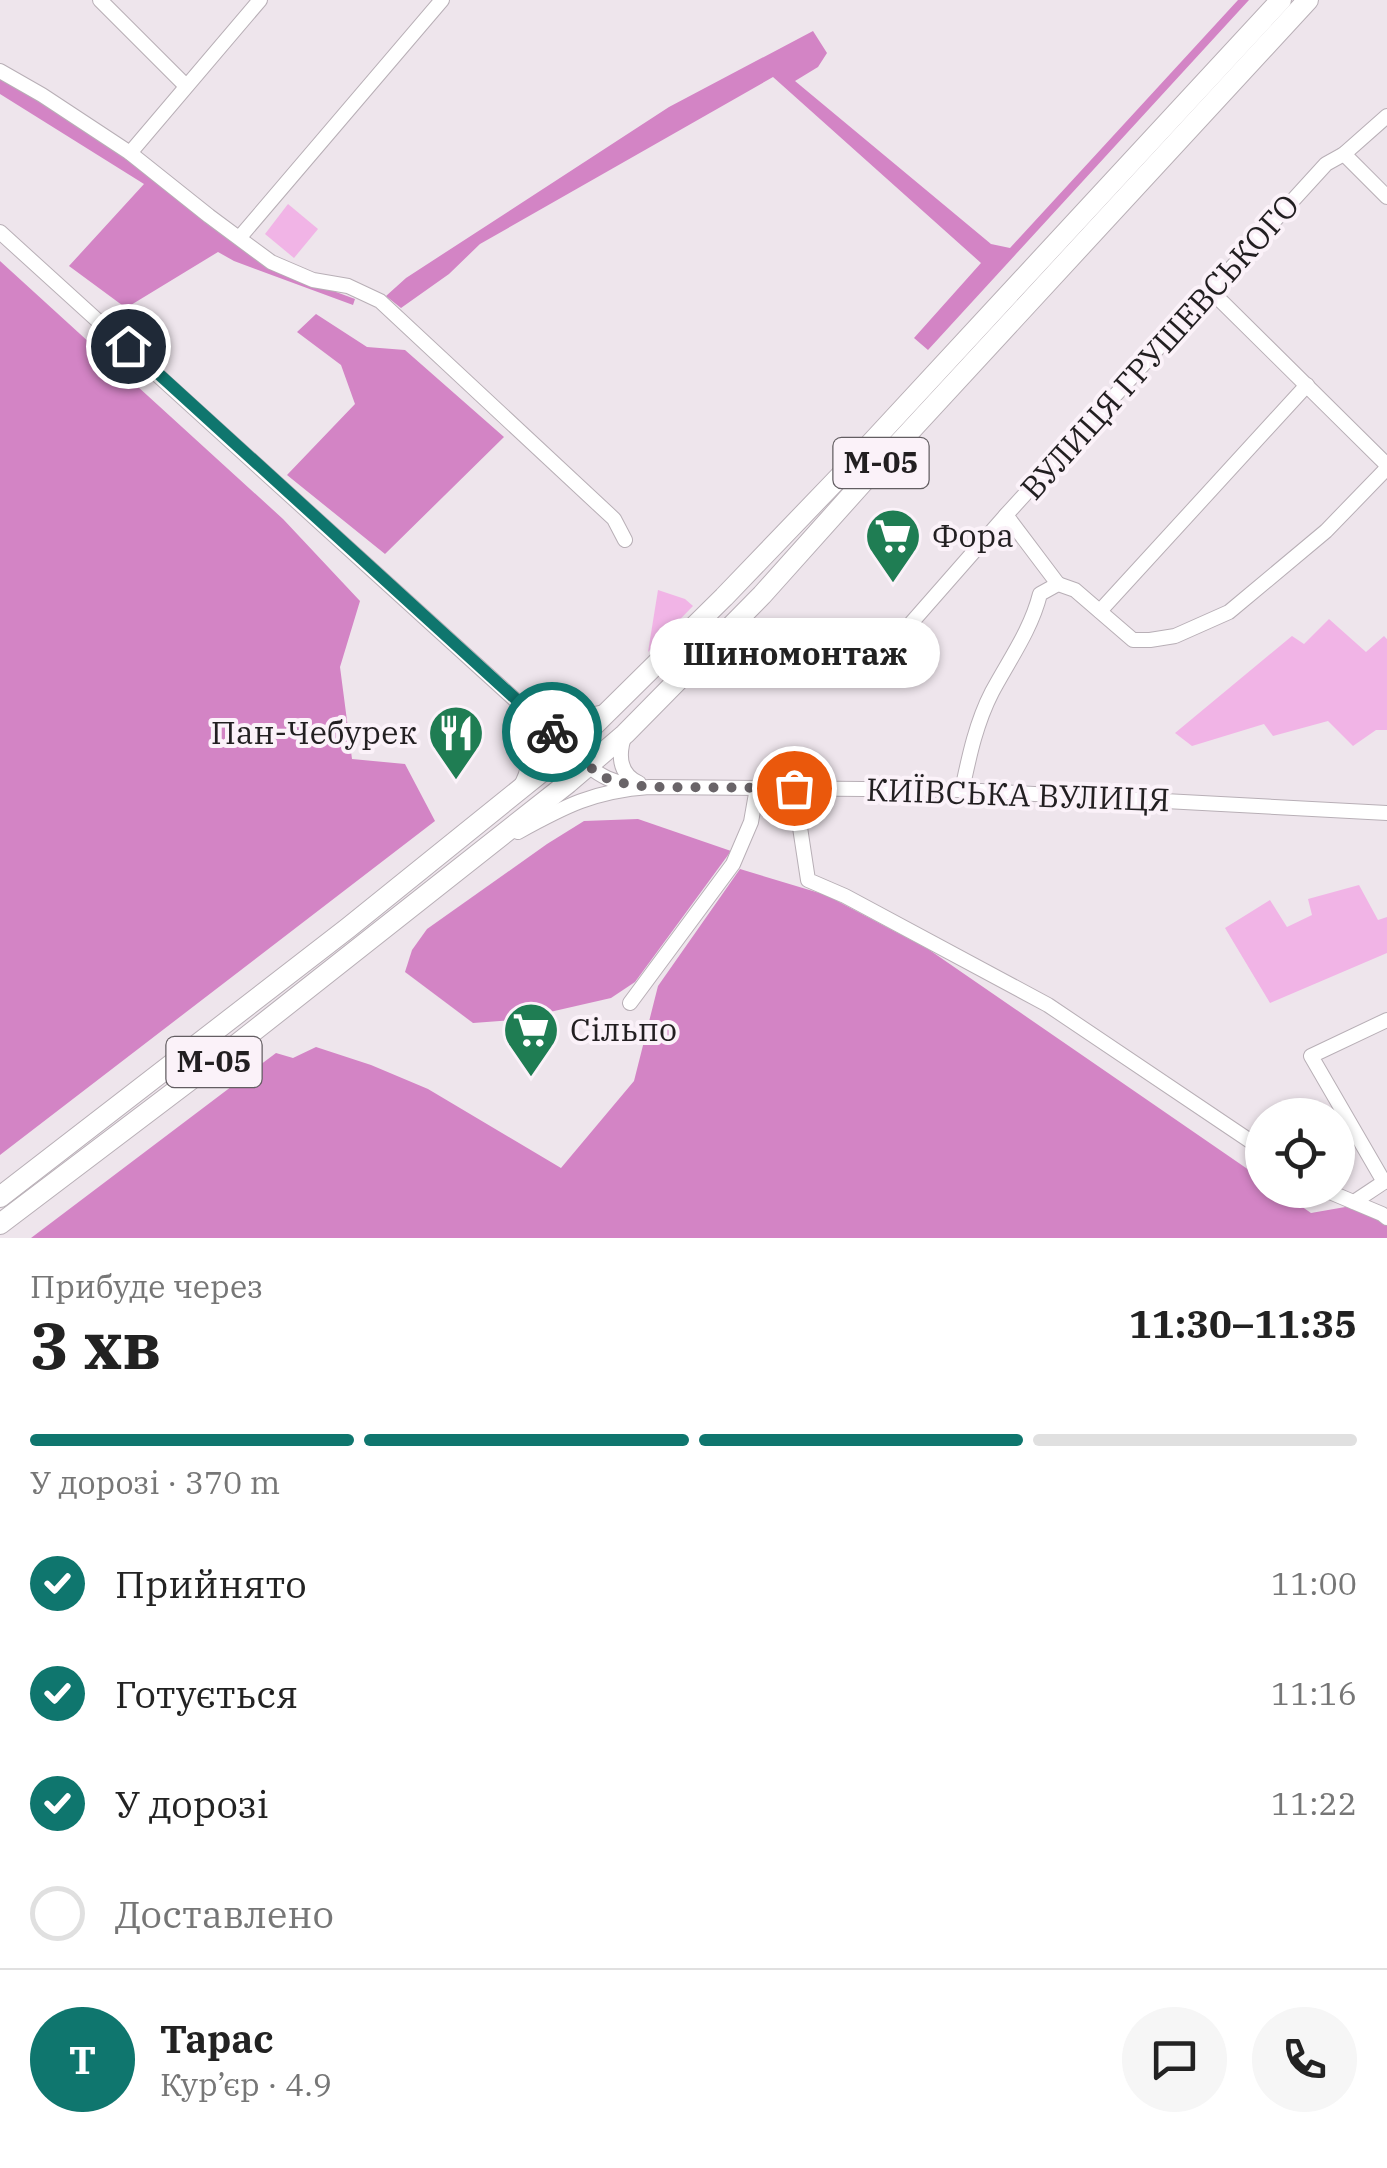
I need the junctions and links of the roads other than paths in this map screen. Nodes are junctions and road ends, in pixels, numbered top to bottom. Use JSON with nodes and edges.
{"nodes":[{"id":1,"x":100,"y":0,"type":"edge"},
{"id":2,"x":260,"y":0,"type":"edge"},
{"id":3,"x":442,"y":0,"type":"edge"},
{"id":4,"x":1281,"y":0,"type":"edge"},
{"id":5,"x":1308,"y":0,"type":"edge"},
{"id":6,"x":0,"y":71,"type":"edge"},
{"id":7,"x":186,"y":86,"type":"junction"},
{"id":8,"x":1387,"y":116,"type":"edge"},
{"id":9,"x":130,"y":153,"type":"junction"},
{"id":10,"x":1344,"y":154,"type":"junction"},
{"id":11,"x":1387,"y":197,"type":"edge"},
{"id":12,"x":0,"y":232,"type":"edge"},
{"id":13,"x":240,"y":237,"type":"junction"},
{"id":14,"x":1212,"y":292,"type":"junction"},
{"id":15,"x":1307,"y":385,"type":"junction"},
{"id":16,"x":1387,"y":466,"type":"edge"},
{"id":17,"x":1006,"y":515,"type":"junction"},
{"id":18,"x":625,"y":540,"type":"dead end"},
{"id":19,"x":1058,"y":584,"type":"junction"},
{"id":20,"x":1100,"y":611,"type":"junction"},
{"id":21,"x":863,"y":678,"type":"dead end"},
{"id":22,"x":523,"y":705,"type":"junction"},
{"id":23,"x":610,"y":711,"type":"junction"},
{"id":24,"x":625,"y":734,"type":"junction"},
{"id":25,"x":570,"y":749,"type":"junction"},
{"id":26,"x":588,"y":766,"type":"junction"},
{"id":27,"x":648,"y":787,"type":"junction"},
{"id":28,"x":520,"y":788,"type":"junction"},
{"id":29,"x":757,"y":788,"type":"junction"},
{"id":30,"x":794,"y":788,"type":"junction"},
{"id":31,"x":962,"y":790,"type":"junction"},
{"id":32,"x":1387,"y":813,"type":"edge"},
{"id":33,"x":483,"y":851,"type":"junction"},
{"id":34,"x":630,"y":1003,"type":"dead end"},
{"id":35,"x":1387,"y":1020,"type":"edge"},
{"id":36,"x":1245,"y":1138,"type":"edge"},
{"id":37,"x":1385,"y":1181,"type":"edge"},
{"id":38,"x":0,"y":1196,"type":"edge"},
{"id":39,"x":1355,"y":1201,"type":"edge"},
{"id":40,"x":1355,"y":1202,"type":"edge"},
{"id":41,"x":1387,"y":1218,"type":"edge"},
{"id":42,"x":0,"y":1224,"type":"edge"}],
"edges":[{"from":1,"to":7,"type":"street"},
{"from":2,"to":7,"type":"street"},
{"from":3,"to":13,"type":"street"},
{"from":4,"to":23,"type":"highway","number":"М-05"},
{"from":5,"to":24,"type":"highway","number":"М-05"},
{"from":6,"to":9,"type":"street"},
{"from":7,"to":9,"type":"street"},
{"from":8,"to":10,"type":"street","name":"ВУЛИЦЯ ГРУШЕВСЬКОГО"},
{"from":9,"to":13,"type":"street"},
{"from":10,"to":11,"type":"street"},
{"from":10,"to":14,"type":"street","name":"ВУЛИЦЯ ГРУШЕВСЬКОГО"},
{"from":12,"to":22,"type":"street"},
{"from":13,"to":18,"type":"street"},
{"from":14,"to":15,"type":"street"},
{"from":14,"to":17,"type":"street","name":"ВУЛИЦЯ ГРУШЕВСЬКОГО"},
{"from":15,"to":16,"type":"street"},
{"from":15,"to":20,"type":"street"},
{"from":16,"to":20,"type":"street"},
{"from":17,"to":19,"type":"street"},
{"from":17,"to":21,"type":"street","name":"ВУЛИЦЯ ГРУШЕВСЬКОГО"},
{"from":19,"to":20,"type":"street"},
{"from":19,"to":31,"type":"street"},
{"from":22,"to":23,"type":"street"},
{"from":22,"to":25,"type":"street"},
{"from":22,"to":28,"type":"street"},
{"from":23,"to":25,"type":"highway","number":"М-05"},
{"from":24,"to":26,"type":"highway","number":"М-05"},
{"from":24,"to":27,"type":"street"},
{"from":25,"to":26,"type":"street"},
{"from":25,"to":28,"type":"highway","number":"М-05"},
{"from":26,"to":27,"type":"street"},
{"from":26,"to":33,"type":"highway","number":"М-05"},
{"from":27,"to":29,"type":"street","name":"КИЇВСЬКА ВУЛИЦЯ"},
{"from":27,"to":33,"type":"street"},
{"from":28,"to":38,"type":"highway","number":"М-05"},
{"from":29,"to":30,"type":"street","name":"КИЇВСЬКА ВУЛИЦЯ"},
{"from":29,"to":34,"type":"street"},
{"from":30,"to":31,"type":"street","name":"КИЇВСЬКА ВУЛИЦЯ"},
{"from":30,"to":36,"type":"street"},
{"from":31,"to":32,"type":"street","name":"КИЇВСЬКА ВУЛИЦЯ"},
{"from":33,"to":42,"type":"highway","number":"М-05"},
{"from":35,"to":37,"type":"street"},
{"from":37,"to":39,"type":"street"},
{"from":40,"to":41,"type":"street"}]}
